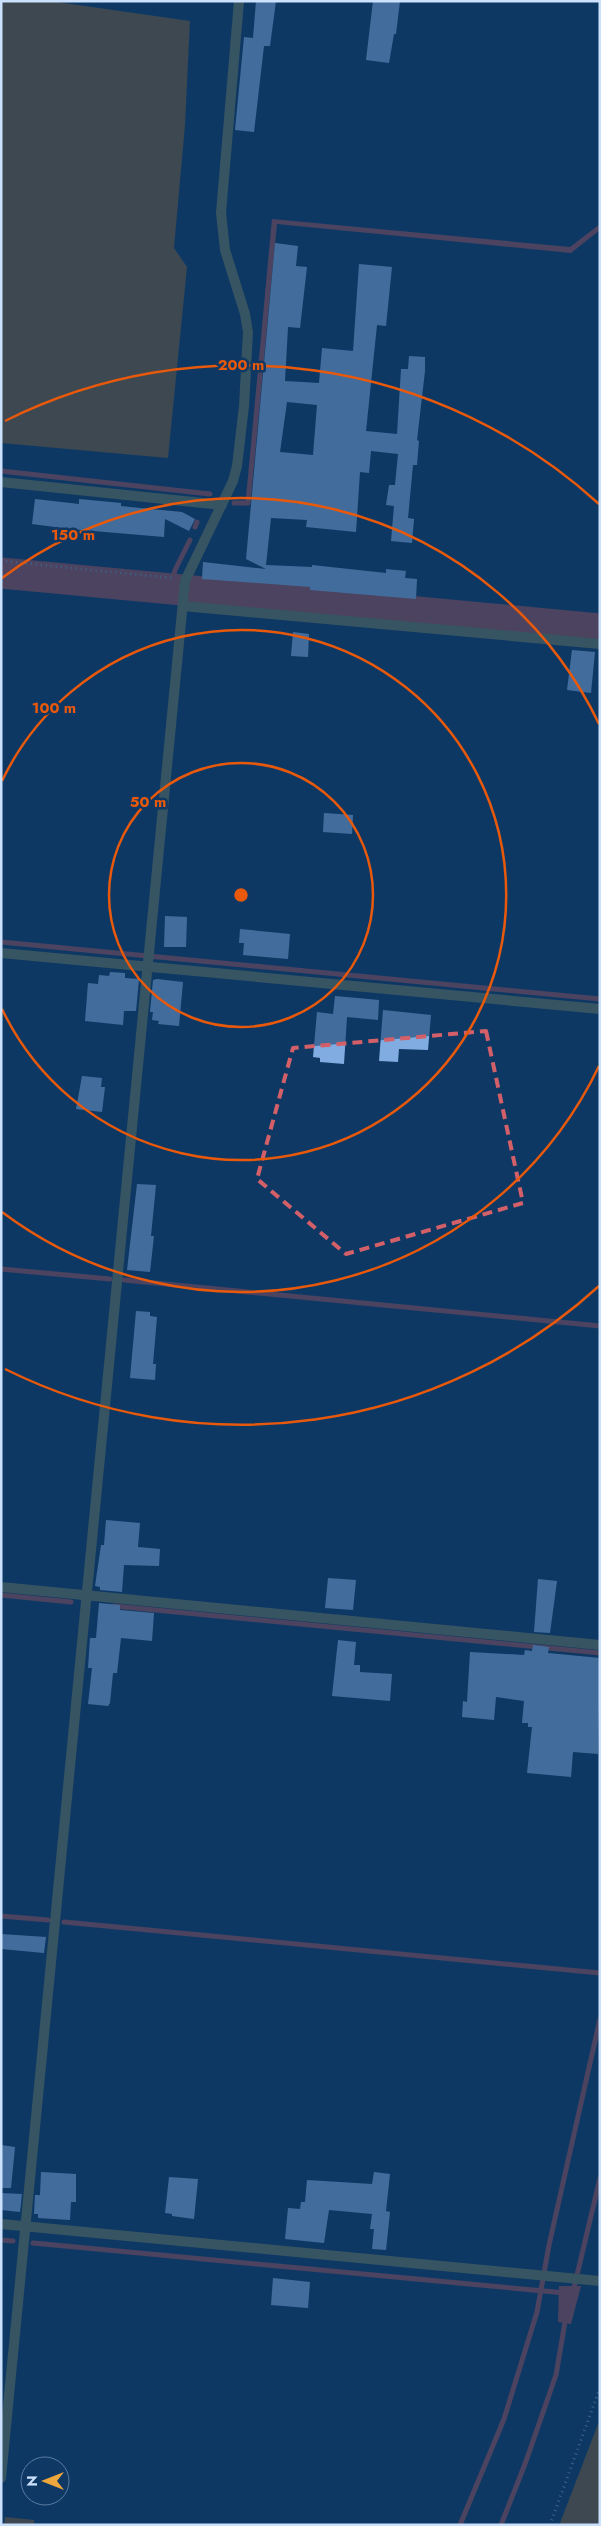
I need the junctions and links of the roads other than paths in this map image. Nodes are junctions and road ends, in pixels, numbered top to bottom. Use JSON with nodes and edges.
{"nodes":[{"id":1,"x":239,"y":1,"type":"edge"},
{"id":2,"x":1,"y":482,"type":"edge"},
{"id":3,"x":222,"y":505,"type":"junction"},
{"id":4,"x":184,"y":601,"type":"junction"},
{"id":5,"x":600,"y":644,"type":"edge"},
{"id":6,"x":1,"y":953,"type":"edge"},
{"id":7,"x":148,"y":959,"type":"junction"},
{"id":8,"x":600,"y":1009,"type":"edge"},
{"id":9,"x":1,"y":1587,"type":"edge"},
{"id":10,"x":86,"y":1595,"type":"junction"},
{"id":11,"x":600,"y":1645,"type":"edge"},
{"id":12,"x":1,"y":2224,"type":"edge"},
{"id":13,"x":26,"y":2226,"type":"junction"},
{"id":14,"x":600,"y":2282,"type":"edge"},
{"id":15,"x":1,"y":2478,"type":"edge"}],
"edges":[{"from":1,"to":3,"type":"street"},
{"from":2,"to":3,"type":"street"},
{"from":3,"to":4,"type":"street"},
{"from":4,"to":5,"type":"street"},
{"from":4,"to":7,"type":"street"},
{"from":6,"to":7,"type":"street"},
{"from":7,"to":8,"type":"street"},
{"from":7,"to":10,"type":"street"},
{"from":9,"to":10,"type":"street"},
{"from":10,"to":11,"type":"street"},
{"from":10,"to":13,"type":"street"},
{"from":12,"to":13,"type":"street"},
{"from":13,"to":14,"type":"street"},
{"from":13,"to":15,"type":"street"}]}
